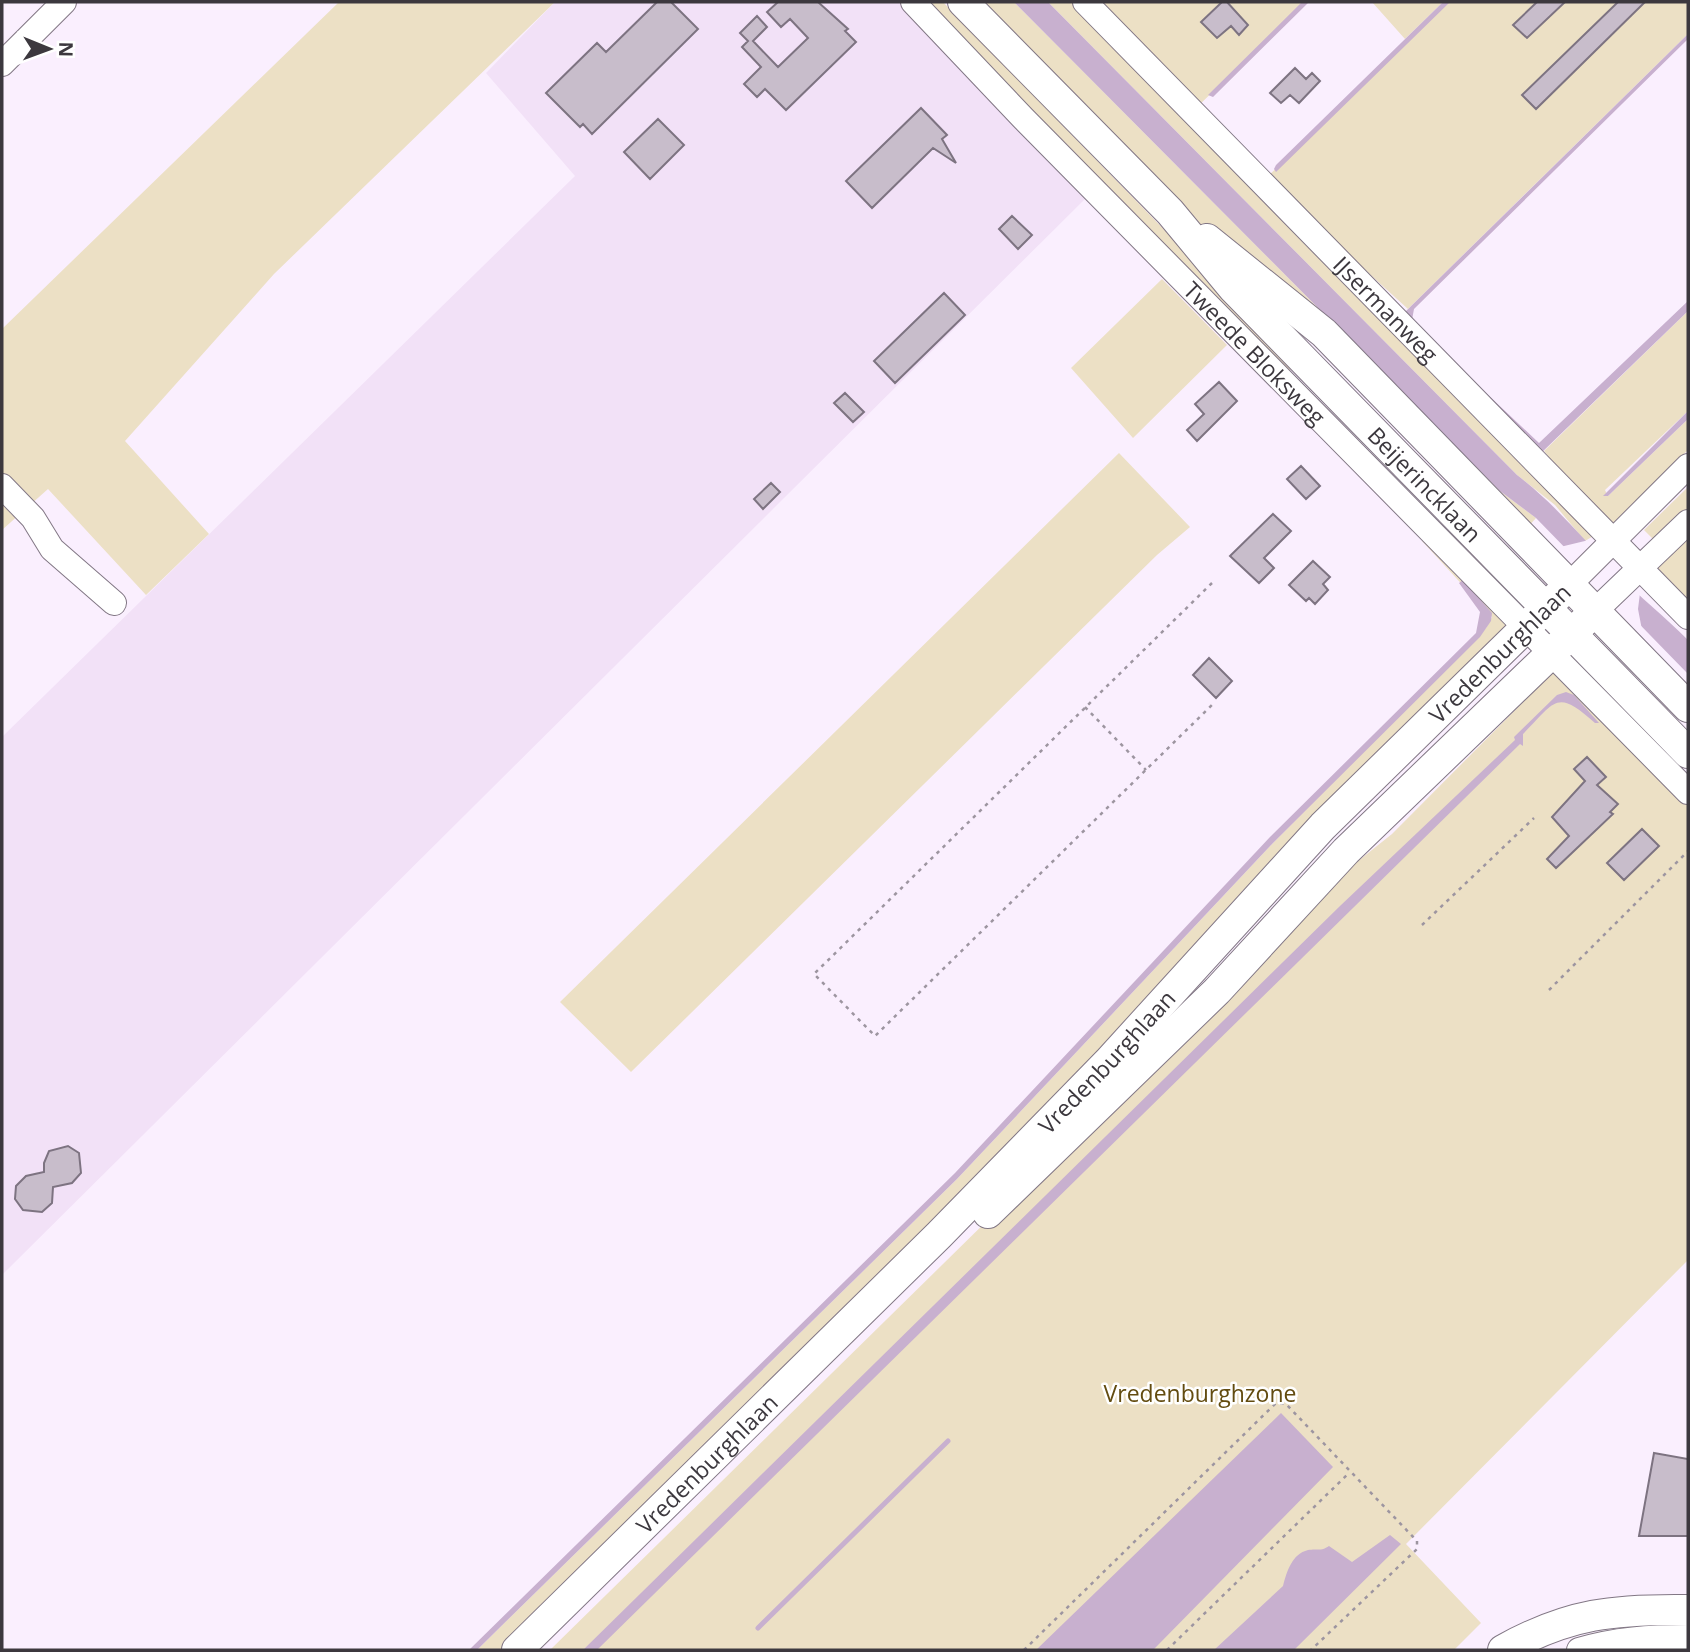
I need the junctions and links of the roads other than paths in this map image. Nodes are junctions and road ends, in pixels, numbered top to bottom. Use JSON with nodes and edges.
{"nodes":[{"id":1,"x":64,"y":2,"type":"edge"},
{"id":2,"x":912,"y":2,"type":"edge"},
{"id":3,"x":963,"y":2,"type":"edge"},
{"id":4,"x":1085,"y":2,"type":"edge"},
{"id":5,"x":2,"y":64,"type":"edge"},
{"id":6,"x":1170,"y":212,"type":"junction"},
{"id":7,"x":1688,"y":466,"type":"edge"},
{"id":8,"x":2,"y":486,"type":"edge"},
{"id":9,"x":1688,"y":522,"type":"edge"},
{"id":10,"x":1607,"y":547,"type":"junction"},
{"id":11,"x":1633,"y":573,"type":"junction"},
{"id":12,"x":1576,"y":578,"type":"junction"},
{"id":13,"x":114,"y":603,"type":"dead end"},
{"id":14,"x":1602,"y":604,"type":"junction"},
{"id":15,"x":1536,"y":617,"type":"junction"},
{"id":16,"x":1688,"y":617,"type":"edge"},
{"id":17,"x":1562,"y":645,"type":"junction"},
{"id":18,"x":1688,"y":706,"type":"edge"},
{"id":19,"x":1688,"y":753,"type":"edge"},
{"id":20,"x":1688,"y":792,"type":"edge"},
{"id":21,"x":1688,"y":1609,"type":"edge"},
{"id":22,"x":1688,"y":1637,"type":"edge"},
{"id":23,"x":517,"y":1650,"type":"edge"},
{"id":24,"x":543,"y":1650,"type":"edge"},
{"id":25,"x":1503,"y":1650,"type":"edge"},
{"id":26,"x":1579,"y":1650,"type":"edge"}],
"edges":[{"from":1,"to":5,"type":"street"},
{"from":2,"to":15,"type":"street","name":"Tweede Bloksweg"},
{"from":3,"to":6,"type":"main road","name":"Beijerincklaan"},
{"from":4,"to":10,"type":"street","name":"IJsermanweg"},
{"from":6,"to":12,"type":"main road","name":"Beijerincklaan"},
{"from":6,"to":15,"type":"main road","name":"Beijerincklaan"},
{"from":7,"to":10,"type":"street","name":"Vredenburghlaan"},
{"from":8,"to":13,"type":"street"},
{"from":9,"to":11,"type":"street","name":"Vredenburghlaan"},
{"from":10,"to":11,"type":"street","name":"IJsermanweg"},
{"from":10,"to":12,"type":"street","name":"Vredenburghlaan"},
{"from":11,"to":14,"type":"street","name":"Vredenburghlaan"},
{"from":11,"to":16,"type":"street","name":"IJsermanweg"},
{"from":12,"to":14,"type":"main road","name":"Beijerincklaan"},
{"from":12,"to":15,"type":"main road","name":"Vredenburghlaan"},
{"from":14,"to":17,"type":"main road","name":"Vredenburghlaan"},
{"from":14,"to":18,"type":"main road","name":"Beijerincklaan"},
{"from":15,"to":17,"type":"main road","name":"Beijerincklaan"},
{"from":15,"to":23,"type":"main road","name":"Vredenburghlaan"},
{"from":17,"to":19,"type":"main road","name":"Beijerincklaan"},
{"from":17,"to":20,"type":"street"},
{"from":17,"to":24,"type":"main road","name":"Vredenburghlaan"},
{"from":21,"to":25,"type":"main road"},
{"from":22,"to":26,"type":"street"}]}
